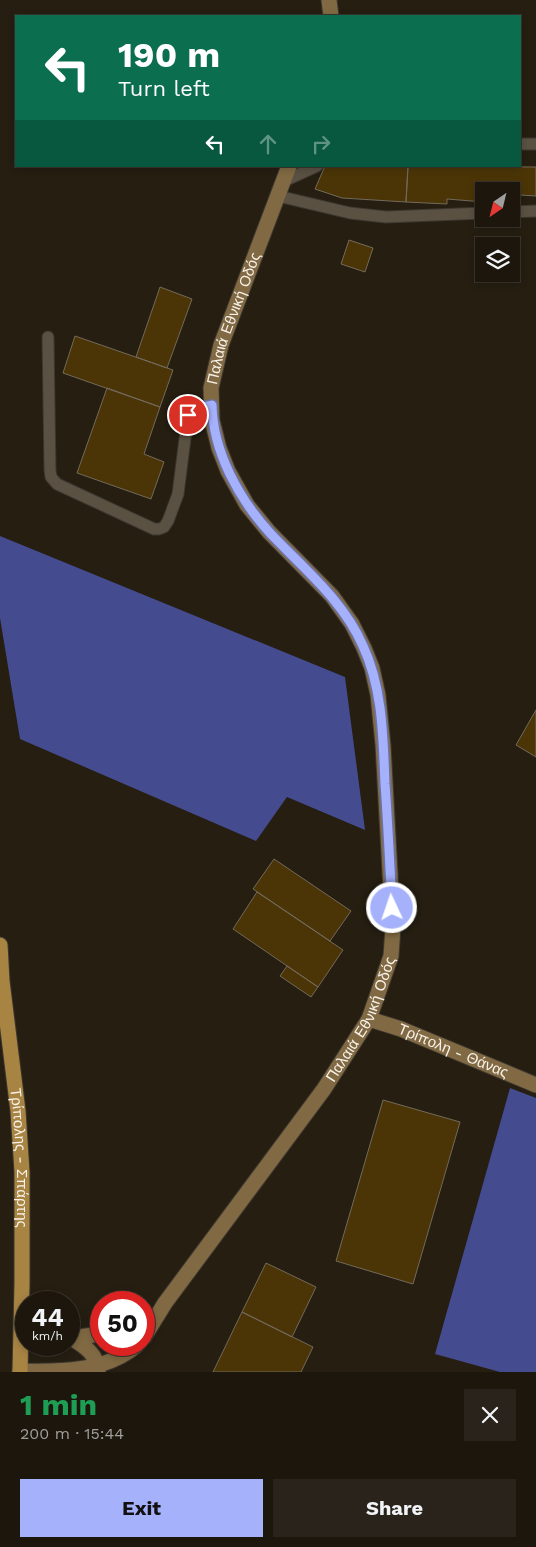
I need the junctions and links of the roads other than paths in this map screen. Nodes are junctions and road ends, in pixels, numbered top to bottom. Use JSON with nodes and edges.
{"nodes":[{"id":1,"x":329,"y":0,"type":"edge"},
{"id":2,"x":330,"y":15,"type":"edge"},
{"id":3,"x":521,"y":144,"type":"edge"},
{"id":4,"x":536,"y":144,"type":"edge"},
{"id":5,"x":289,"y":167,"type":"edge"},
{"id":6,"x":315,"y":167,"type":"edge"},
{"id":7,"x":284,"y":181,"type":"junction"},
{"id":8,"x":278,"y":196,"type":"junction"},
{"id":9,"x":536,"y":211,"type":"edge"},
{"id":10,"x":520,"y":212,"type":"edge"},
{"id":11,"x":475,"y":213,"type":"edge"},
{"id":12,"x":48,"y":337,"type":"dead end"},
{"id":13,"x":212,"y":405,"type":"junction"},
{"id":14,"x":0,"y":945,"type":"edge"},
{"id":15,"x":370,"y":1019,"type":"junction"},
{"id":16,"x":536,"y":1085,"type":"edge"},
{"id":17,"x":22,"y":1291,"type":"edge"},
{"id":18,"x":165,"y":1303,"type":"junction"},
{"id":19,"x":155,"y":1310,"type":"edge"},
{"id":20,"x":155,"y":1319,"type":"edge"},
{"id":21,"x":80,"y":1343,"type":"edge"},
{"id":22,"x":21,"y":1356,"type":"edge"},
{"id":23,"x":123,"y":1356,"type":"edge"},
{"id":24,"x":98,"y":1369,"type":"edge"},
{"id":25,"x":20,"y":1372,"type":"edge"}],
"edges":[{"from":1,"to":2,"type":"main road"},
{"from":3,"to":4,"type":"lane"},
{"from":5,"to":7,"type":"main road","name":"Παλαιά Εθνική Οδός"},
{"from":6,"to":7,"type":"lane"},
{"from":7,"to":8,"type":"main road","name":"Παλαιά Εθνική Οδός"},
{"from":8,"to":11,"type":"lane"},
{"from":8,"to":13,"type":"main road","name":"Παλαιά Εθνική Οδός"},
{"from":9,"to":10,"type":"lane"},
{"from":12,"to":13,"type":"lane"},
{"from":13,"to":15,"type":"main road","name":"Παλαιά Εθνική Οδός"},
{"from":14,"to":17,"type":"main road","name":"Τρίπολης - Σπάρτης"},
{"from":15,"to":16,"type":"main road","name":"Τρίπολη - Θάνας"},
{"from":15,"to":18,"type":"main road","name":"Παλαιά Εθνική Οδός"},
{"from":18,"to":19,"type":"main road"},
{"from":18,"to":20,"type":"main road","name":"Παλαιά Εθνική Οδός"},
{"from":21,"to":24,"type":"main road"},
{"from":22,"to":25,"type":"main road","name":"Τρίπολης - Σπάρτης"},
{"from":23,"to":24,"type":"main road"},
{"from":24,"to":25,"type":"main road"}]}
